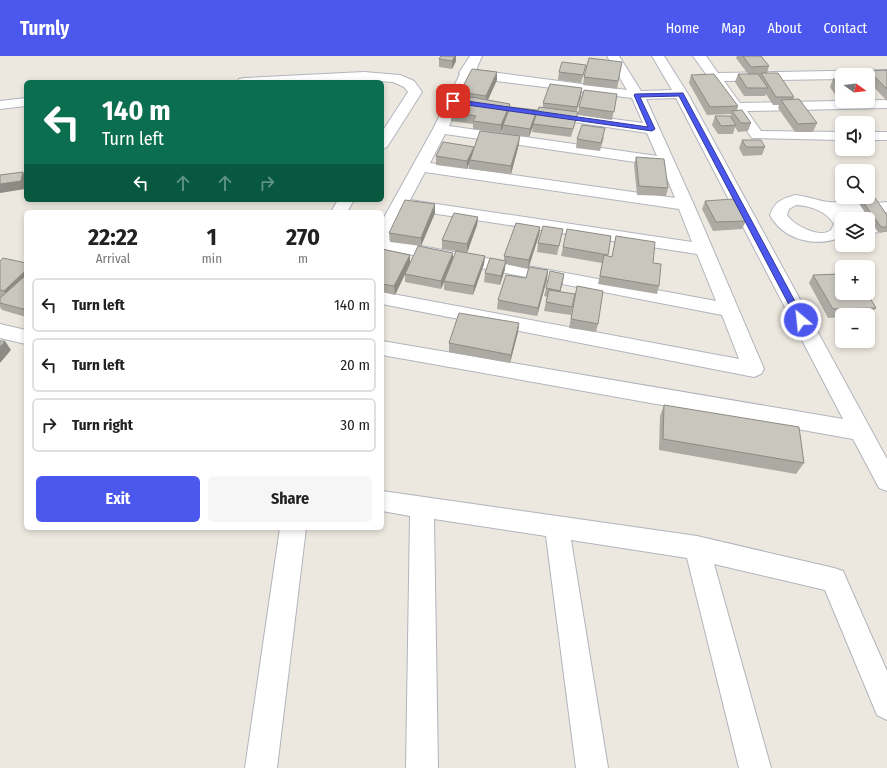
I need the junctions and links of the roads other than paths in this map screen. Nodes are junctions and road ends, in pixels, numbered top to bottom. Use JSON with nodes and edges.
{"nodes":[{"id":1,"x":476,"y":56,"type":"edge"},
{"id":2,"x":613,"y":56,"type":"edge"},
{"id":3,"x":658,"y":56,"type":"edge"},
{"id":4,"x":698,"y":56,"type":"edge"},
{"id":5,"x":466,"y":73,"type":"junction"},
{"id":6,"x":887,"y":74,"type":"edge"},
{"id":7,"x":716,"y":77,"type":"junction"},
{"id":8,"x":284,"y":80,"type":"edge"},
{"id":9,"x":681,"y":94,"type":"junction"},
{"id":10,"x":637,"y":95,"type":"junction"},
{"id":11,"x":453,"y":101,"type":"junction"},
{"id":12,"x":24,"y":102,"type":"edge"},
{"id":13,"x":469,"y":103,"type":"edge"},
{"id":14,"x":887,"y":104,"type":"edge"},
{"id":15,"x":0,"y":105,"type":"edge"},
{"id":16,"x":736,"y":107,"type":"junction"},
{"id":17,"x":530,"y":112,"type":"edge"},
{"id":18,"x":440,"y":129,"type":"junction"},
{"id":19,"x":652,"y":129,"type":"junction"},
{"id":20,"x":835,"y":136,"type":"edge"},
{"id":21,"x":875,"y":136,"type":"edge"},
{"id":22,"x":887,"y":136,"type":"edge"},
{"id":23,"x":384,"y":141,"type":"edge"},
{"id":24,"x":668,"y":163,"type":"junction"},
{"id":25,"x":419,"y":166,"type":"junction"},
{"id":26,"x":399,"y":203,"type":"junction"},
{"id":27,"x":686,"y":205,"type":"junction"},
{"id":28,"x":827,"y":207,"type":"junction"},
{"id":29,"x":875,"y":208,"type":"edge"},
{"id":30,"x":835,"y":212,"type":"edge"},
{"id":31,"x":835,"y":231,"type":"edge"},
{"id":32,"x":384,"y":233,"type":"edge"},
{"id":33,"x":802,"y":234,"type":"junction"},
{"id":34,"x":756,"y":236,"type":"junction"},
{"id":35,"x":384,"y":244,"type":"edge"},
{"id":36,"x":703,"y":249,"type":"junction"},
{"id":37,"x":384,"y":298,"type":"edge"},
{"id":38,"x":729,"y":310,"type":"junction"},
{"id":39,"x":0,"y":331,"type":"edge"},
{"id":40,"x":24,"y":337,"type":"edge"},
{"id":41,"x":384,"y":348,"type":"edge"},
{"id":42,"x":860,"y":430,"type":"junction"},
{"id":43,"x":887,"y":481,"type":"edge"},
{"id":44,"x":384,"y":501,"type":"edge"},
{"id":45,"x":422,"y":507,"type":"junction"},
{"id":46,"x":557,"y":528,"type":"junction"},
{"id":47,"x":293,"y":530,"type":"edge"},
{"id":48,"x":697,"y":548,"type":"junction"},
{"id":49,"x":887,"y":705,"type":"edge"},
{"id":50,"x":261,"y":768,"type":"edge"},
{"id":51,"x":422,"y":768,"type":"edge"},
{"id":52,"x":592,"y":768,"type":"edge"},
{"id":53,"x":755,"y":768,"type":"edge"}],
"edges":[{"from":1,"to":5,"type":"street"},
{"from":2,"to":10,"type":"street"},
{"from":3,"to":9,"type":"street"},
{"from":4,"to":7,"type":"street"},
{"from":5,"to":10,"type":"street"},
{"from":5,"to":11,"type":"street"},
{"from":6,"to":7,"type":"street"},
{"from":7,"to":16,"type":"street"},
{"from":8,"to":23,"type":"street"},
{"from":9,"to":10,"type":"street"},
{"from":9,"to":34,"type":"street"},
{"from":10,"to":19,"type":"street"},
{"from":11,"to":13,"type":"street"},
{"from":11,"to":18,"type":"street"},
{"from":12,"to":15,"type":"street"},
{"from":14,"to":16,"type":"street"},
{"from":16,"to":20,"type":"street"},
{"from":17,"to":19,"type":"street"},
{"from":18,"to":24,"type":"street"},
{"from":18,"to":25,"type":"street"},
{"from":19,"to":24,"type":"street"},
{"from":21,"to":22,"type":"street"},
{"from":24,"to":27,"type":"street"},
{"from":25,"to":26,"type":"street"},
{"from":25,"to":27,"type":"street"},
{"from":26,"to":32,"type":"street"},
{"from":26,"to":36,"type":"street"},
{"from":27,"to":36,"type":"street"},
{"from":28,"to":29,"type":"street"},
{"from":28,"to":30,"type":"street"},
{"from":28,"to":33,"type":"street"},
{"from":31,"to":33,"type":"street"},
{"from":33,"to":34,"type":"street"},
{"from":34,"to":42,"type":"street"},
{"from":35,"to":38,"type":"street"},
{"from":36,"to":38,"type":"street"},
{"from":37,"to":38,"type":"street"},
{"from":39,"to":40,"type":"street"},
{"from":41,"to":42,"type":"street"},
{"from":42,"to":43,"type":"street"},
{"from":44,"to":45,"type":"street"},
{"from":45,"to":46,"type":"street"},
{"from":45,"to":51,"type":"street"},
{"from":46,"to":48,"type":"street"},
{"from":46,"to":52,"type":"street"},
{"from":47,"to":50,"type":"street"},
{"from":48,"to":49,"type":"street"},
{"from":48,"to":53,"type":"street"}]}
